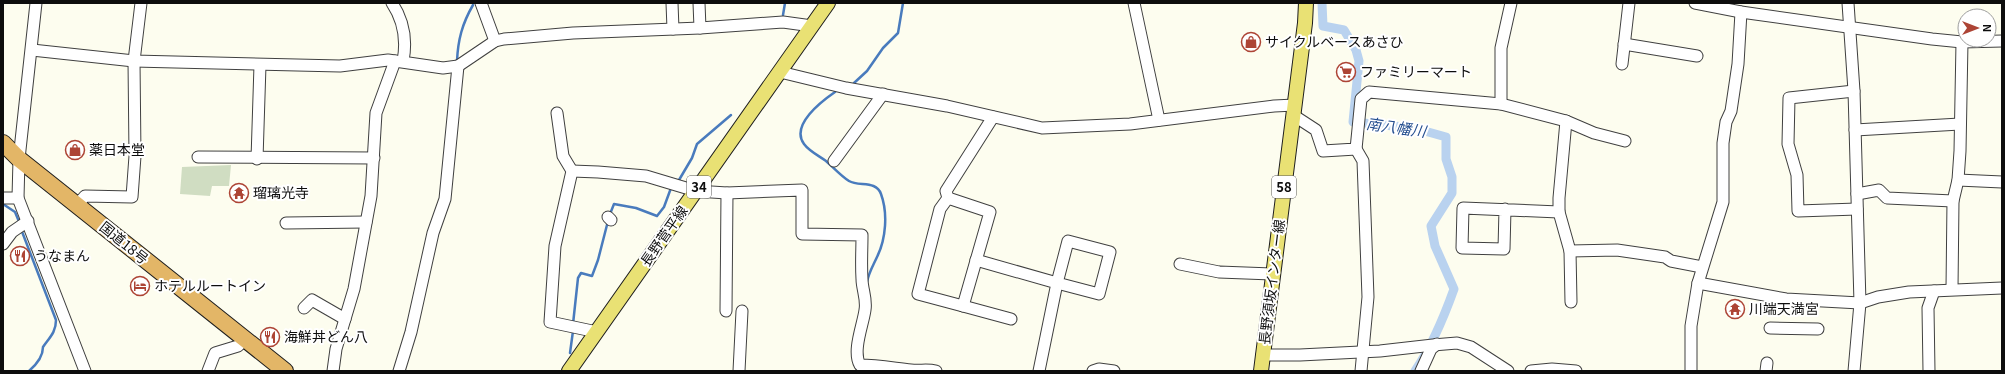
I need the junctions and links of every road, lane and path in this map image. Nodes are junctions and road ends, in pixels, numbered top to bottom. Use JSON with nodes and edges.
{"nodes":[{"id":1,"x":36,"y":3,"type":"edge"},
{"id":2,"x":141,"y":3,"type":"edge"},
{"id":3,"x":392,"y":3,"type":"edge"},
{"id":4,"x":481,"y":3,"type":"edge"},
{"id":5,"x":672,"y":3,"type":"edge"},
{"id":6,"x":699,"y":3,"type":"edge"},
{"id":7,"x":828,"y":3,"type":"edge"},
{"id":8,"x":1134,"y":3,"type":"edge"},
{"id":9,"x":1306,"y":3,"type":"edge"},
{"id":10,"x":1511,"y":3,"type":"edge"},
{"id":11,"x":1629,"y":3,"type":"edge"},
{"id":12,"x":1695,"y":3,"type":"edge"},
{"id":13,"x":1848,"y":3,"type":"edge"},
{"id":14,"x":1741,"y":12,"type":"junction"},
{"id":15,"x":812,"y":26,"type":"junction"},
{"id":16,"x":700,"y":28,"type":"junction"},
{"id":17,"x":1850,"y":28,"type":"junction"},
{"id":18,"x":673,"y":29,"type":"junction"},
{"id":19,"x":495,"y":41,"type":"junction"},
{"id":20,"x":1957,"y":41,"type":"edge"},
{"id":21,"x":1624,"y":44,"type":"junction"},
{"id":22,"x":1962,"y":48,"type":"edge"},
{"id":23,"x":32,"y":50,"type":"junction"},
{"id":24,"x":1697,"y":56,"type":"dead end"},
{"id":25,"x":134,"y":61,"type":"junction"},
{"id":26,"x":399,"y":61,"type":"junction"},
{"id":27,"x":1622,"y":64,"type":"dead end"},
{"id":28,"x":260,"y":65,"type":"junction"},
{"id":29,"x":458,"y":66,"type":"junction"},
{"id":30,"x":780,"y":72,"type":"junction"},
{"id":31,"x":1854,"y":91,"type":"junction"},
{"id":32,"x":883,"y":94,"type":"junction"},
{"id":33,"x":1501,"y":104,"type":"junction"},
{"id":34,"x":1294,"y":110,"type":"junction"},
{"id":35,"x":557,"y":113,"type":"dead end"},
{"id":36,"x":993,"y":117,"type":"junction"},
{"id":37,"x":1159,"y":120,"type":"junction"},
{"id":38,"x":1566,"y":121,"type":"junction"},
{"id":39,"x":1960,"y":124,"type":"junction"},
{"id":40,"x":1855,"y":130,"type":"junction"},
{"id":41,"x":1625,"y":141,"type":"dead end"},
{"id":42,"x":3,"y":143,"type":"edge"},
{"id":43,"x":3,"y":150,"type":"edge"},
{"id":44,"x":1356,"y":150,"type":"junction"},
{"id":45,"x":198,"y":157,"type":"dead end"},
{"id":46,"x":374,"y":158,"type":"junction"},
{"id":47,"x":19,"y":159,"type":"junction"},
{"id":48,"x":257,"y":159,"type":"junction"},
{"id":49,"x":834,"y":160,"type":"dead end"},
{"id":50,"x":572,"y":171,"type":"junction"},
{"id":51,"x":1958,"y":180,"type":"junction"},
{"id":52,"x":2002,"y":182,"type":"edge"},
{"id":53,"x":696,"y":191,"type":"junction"},
{"id":54,"x":727,"y":192,"type":"junction"},
{"id":55,"x":1857,"y":194,"type":"junction"},
{"id":56,"x":3,"y":198,"type":"edge"},
{"id":57,"x":18,"y":198,"type":"junction"},
{"id":58,"x":948,"y":198,"type":"junction"},
{"id":59,"x":1953,"y":201,"type":"junction"},
{"id":60,"x":77,"y":205,"type":"junction"},
{"id":61,"x":1505,"y":209,"type":"junction"},
{"id":62,"x":1857,"y":209,"type":"junction"},
{"id":63,"x":1559,"y":212,"type":"junction"},
{"id":64,"x":28,"y":221,"type":"junction"},
{"id":65,"x":366,"y":222,"type":"junction"},
{"id":66,"x":286,"y":223,"type":"dead end"},
{"id":67,"x":3,"y":244,"type":"edge"},
{"id":68,"x":1570,"y":251,"type":"junction"},
{"id":69,"x":976,"y":260,"type":"junction"},
{"id":70,"x":1180,"y":264,"type":"dead end"},
{"id":71,"x":1702,"y":267,"type":"junction"},
{"id":72,"x":1272,"y":274,"type":"junction"},
{"id":73,"x":1698,"y":283,"type":"junction"},
{"id":74,"x":1056,"y":284,"type":"junction"},
{"id":75,"x":2002,"y":288,"type":"edge"},
{"id":76,"x":1952,"y":290,"type":"junction"},
{"id":77,"x":1934,"y":291,"type":"junction"},
{"id":78,"x":1571,"y":302,"type":"dead end"},
{"id":79,"x":1860,"y":304,"type":"junction"},
{"id":80,"x":963,"y":306,"type":"junction"},
{"id":81,"x":304,"y":308,"type":"dead end"},
{"id":82,"x":726,"y":311,"type":"dead end"},
{"id":83,"x":742,"y":311,"type":"dead end"},
{"id":84,"x":1011,"y":319,"type":"dead end"},
{"id":85,"x":345,"y":320,"type":"junction"},
{"id":86,"x":1770,"y":328,"type":"dead end"},
{"id":87,"x":1818,"y":329,"type":"dead end"},
{"id":88,"x":597,"y":332,"type":"junction"},
{"id":89,"x":245,"y":340,"type":"junction"},
{"id":90,"x":1432,"y":345,"type":"junction"},
{"id":91,"x":1362,"y":351,"type":"junction"},
{"id":92,"x":1262,"y":355,"type":"junction"},
{"id":93,"x":1489,"y":366,"type":"edge"},
{"id":94,"x":574,"y":370,"type":"edge"},
{"id":95,"x":85,"y":371,"type":"edge"},
{"id":96,"x":208,"y":371,"type":"edge"},
{"id":97,"x":285,"y":371,"type":"edge"},
{"id":98,"x":333,"y":371,"type":"edge"},
{"id":99,"x":399,"y":371,"type":"edge"},
{"id":100,"x":739,"y":371,"type":"edge"},
{"id":101,"x":911,"y":371,"type":"edge"},
{"id":102,"x":936,"y":371,"type":"edge"},
{"id":103,"x":1039,"y":371,"type":"edge"},
{"id":104,"x":1093,"y":371,"type":"edge"},
{"id":105,"x":1114,"y":371,"type":"edge"},
{"id":106,"x":1261,"y":371,"type":"edge"},
{"id":107,"x":1361,"y":371,"type":"edge"},
{"id":108,"x":1421,"y":371,"type":"edge"},
{"id":109,"x":1508,"y":371,"type":"edge"},
{"id":110,"x":1531,"y":371,"type":"edge"},
{"id":111,"x":1576,"y":371,"type":"edge"},
{"id":112,"x":1691,"y":371,"type":"edge"},
{"id":113,"x":1854,"y":371,"type":"edge"},
{"id":114,"x":1929,"y":371,"type":"edge"}],
"edges":[{"from":1,"to":23,"type":"street"},
{"from":2,"to":25,"type":"street"},
{"from":3,"to":26,"type":"street"},
{"from":4,"to":19,"type":"street"},
{"from":5,"to":18,"type":"street"},
{"from":6,"to":16,"type":"street"},
{"from":7,"to":15,"type":"main road","name":"長野菅平線","number":"34"},
{"from":8,"to":37,"type":"street"},
{"from":9,"to":34,"type":"main road","name":"長野須坂インター線","number":"58"},
{"from":10,"to":33,"type":"street"},
{"from":11,"to":21,"type":"street"},
{"from":12,"to":14,"type":"street"},
{"from":13,"to":17,"type":"street"},
{"from":14,"to":17,"type":"street"},
{"from":14,"to":71,"type":"street"},
{"from":15,"to":16,"type":"street"},
{"from":15,"to":30,"type":"main road","name":"長野菅平線","number":"34"},
{"from":16,"to":18,"type":"street"},
{"from":17,"to":20,"type":"street"},
{"from":17,"to":31,"type":"street"},
{"from":18,"to":19,"type":"street"},
{"from":19,"to":29,"type":"street"},
{"from":21,"to":24,"type":"street"},
{"from":21,"to":27,"type":"street"},
{"from":22,"to":39,"type":"street"},
{"from":23,"to":25,"type":"street"},
{"from":23,"to":47,"type":"street"},
{"from":25,"to":28,"type":"street"},
{"from":25,"to":60,"type":"street"},
{"from":26,"to":28,"type":"street"},
{"from":26,"to":29,"type":"street"},
{"from":26,"to":46,"type":"street"},
{"from":28,"to":48,"type":"street"},
{"from":29,"to":99,"type":"street"},
{"from":30,"to":32,"type":"street"},
{"from":30,"to":53,"type":"main road","name":"長野菅平線","number":"34"},
{"from":31,"to":40,"type":"street"},
{"from":31,"to":62,"type":"street"},
{"from":32,"to":36,"type":"street"},
{"from":32,"to":49,"type":"street"},
{"from":33,"to":38,"type":"street"},
{"from":33,"to":44,"type":"street"},
{"from":34,"to":37,"type":"street"},
{"from":34,"to":44,"type":"street"},
{"from":34,"to":72,"type":"main road","name":"長野須坂インター線","number":"58"},
{"from":35,"to":50,"type":"street"},
{"from":36,"to":37,"type":"street"},
{"from":36,"to":58,"type":"street"},
{"from":38,"to":41,"type":"street"},
{"from":38,"to":63,"type":"street"},
{"from":39,"to":40,"type":"street"},
{"from":39,"to":51,"type":"street"},
{"from":40,"to":55,"type":"street"},
{"from":42,"to":47,"type":"highway","name":"国道18号"},
{"from":43,"to":47,"type":"highway","name":"国道18号"},
{"from":44,"to":91,"type":"street"},
{"from":45,"to":48,"type":"street"},
{"from":46,"to":48,"type":"street"},
{"from":46,"to":65,"type":"street"},
{"from":47,"to":57,"type":"street"},
{"from":47,"to":60,"type":"highway","name":"国道18号"},
{"from":50,"to":53,"type":"street"},
{"from":50,"to":88,"type":"street"},
{"from":51,"to":52,"type":"street"},
{"from":51,"to":59,"type":"street"},
{"from":53,"to":54,"type":"street"},
{"from":53,"to":88,"type":"main road","name":"長野菅平線","number":"34"},
{"from":54,"to":82,"type":"street"},
{"from":54,"to":101,"type":"street"},
{"from":55,"to":59,"type":"street"},
{"from":55,"to":62,"type":"street"},
{"from":56,"to":57,"type":"street"},
{"from":57,"to":64,"type":"street"},
{"from":58,"to":69,"type":"street"},
{"from":58,"to":80,"type":"street"},
{"from":59,"to":76,"type":"street"},
{"from":60,"to":89,"type":"highway","name":"国道18号"},
{"from":61,"to":61,"type":"street"},
{"from":61,"to":63,"type":"street"},
{"from":62,"to":79,"type":"street"},
{"from":63,"to":68,"type":"street"},
{"from":64,"to":67,"type":"street"},
{"from":64,"to":95,"type":"street"},
{"from":65,"to":66,"type":"street"},
{"from":65,"to":85,"type":"street"},
{"from":68,"to":71,"type":"street"},
{"from":68,"to":78,"type":"street"},
{"from":69,"to":74,"type":"street"},
{"from":69,"to":80,"type":"street"},
{"from":70,"to":72,"type":"street"},
{"from":71,"to":73,"type":"street"},
{"from":72,"to":92,"type":"main road","name":"長野須坂インター線","number":"58"},
{"from":73,"to":79,"type":"street"},
{"from":73,"to":112,"type":"street"},
{"from":74,"to":74,"type":"street"},
{"from":74,"to":103,"type":"street"},
{"from":75,"to":76,"type":"street"},
{"from":76,"to":77,"type":"street"},
{"from":77,"to":79,"type":"street"},
{"from":77,"to":114,"type":"street"},
{"from":79,"to":113,"type":"street"},
{"from":80,"to":84,"type":"street"},
{"from":81,"to":85,"type":"street"},
{"from":83,"to":100,"type":"street"},
{"from":85,"to":98,"type":"street"},
{"from":86,"to":87,"type":"street"},
{"from":88,"to":94,"type":"main road","name":"長野菅平線","number":"34"},
{"from":89,"to":96,"type":"street"},
{"from":89,"to":97,"type":"highway","name":"国道18号"},
{"from":90,"to":91,"type":"street"},
{"from":90,"to":93,"type":"street"},
{"from":90,"to":108,"type":"street"},
{"from":91,"to":92,"type":"street"},
{"from":91,"to":107,"type":"street"},
{"from":92,"to":106,"type":"main road","name":"長野須坂インター線","number":"58"},
{"from":93,"to":109,"type":"street"},
{"from":101,"to":102,"type":"street"},
{"from":104,"to":105,"type":"street"},
{"from":110,"to":111,"type":"street"}]}
